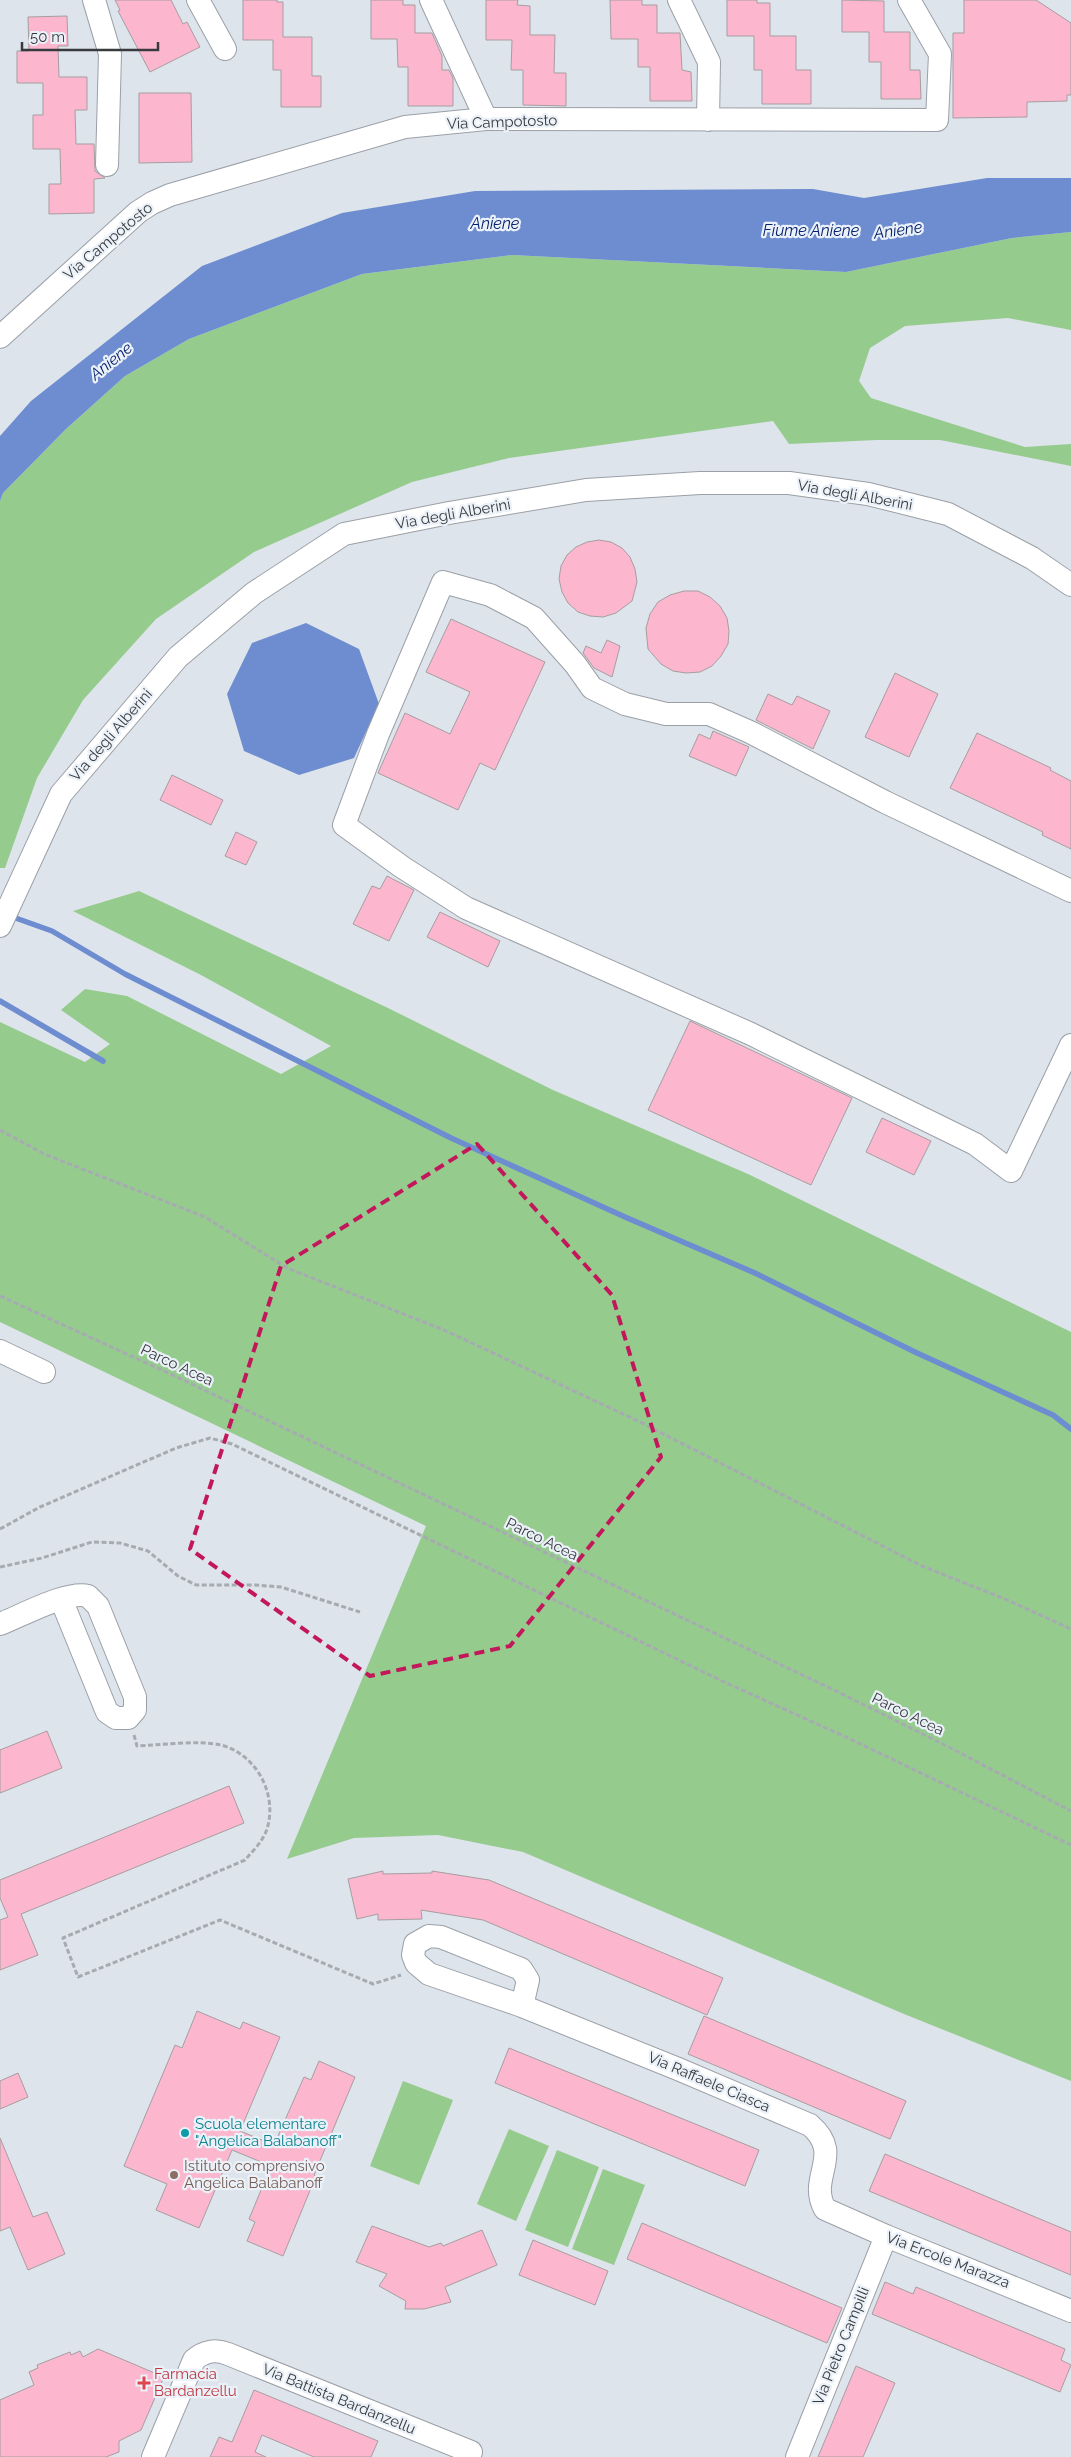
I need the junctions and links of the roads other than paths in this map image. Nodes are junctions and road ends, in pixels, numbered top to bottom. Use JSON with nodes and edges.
{"nodes":[{"id":1,"x":94,"y":0,"type":"edge"},
{"id":2,"x":198,"y":0,"type":"edge"},
{"id":3,"x":431,"y":0,"type":"edge"},
{"id":4,"x":679,"y":0,"type":"edge"},
{"id":5,"x":909,"y":0,"type":"edge"},
{"id":6,"x":225,"y":49,"type":"dead end"},
{"id":7,"x":486,"y":119,"type":"junction"},
{"id":8,"x":708,"y":120,"type":"junction"},
{"id":9,"x":107,"y":165,"type":"dead end"},
{"id":10,"x":0,"y":337,"type":"edge"},
{"id":11,"x":1071,"y":586,"type":"edge"},
{"id":12,"x":1071,"y":891,"type":"edge"},
{"id":13,"x":4,"y":916,"type":"edge"},
{"id":14,"x":1071,"y":1045,"type":"edge"},
{"id":15,"x":0,"y":1351,"type":"edge"},
{"id":16,"x":44,"y":1372,"type":"dead end"},
{"id":17,"x":60,"y":1599,"type":"junction"},
{"id":18,"x":0,"y":1624,"type":"edge"},
{"id":19,"x":522,"y":2006,"type":"junction"},
{"id":20,"x":825,"y":2209,"type":"joint"},
{"id":21,"x":886,"y":2236,"type":"junction"},
{"id":22,"x":1071,"y":2311,"type":"edge"},
{"id":23,"x":471,"y":2452,"type":"dead end"},
{"id":24,"x":153,"y":2457,"type":"edge"},
{"id":25,"x":796,"y":2457,"type":"edge"}],
"edges":[{"from":1,"to":9,"type":"street"},
{"from":2,"to":6,"type":"street"},
{"from":3,"to":7,"type":"street"},
{"from":4,"to":8,"type":"street"},
{"from":5,"to":8,"type":"street","name":"Via Campotosto"},
{"from":7,"to":8,"type":"street","name":"Via Campotosto"},
{"from":7,"to":10,"type":"street","name":"Via Campotosto"},
{"from":11,"to":13,"type":"street","name":"Via degli Alberini"},
{"from":12,"to":14,"type":"street"},
{"from":15,"to":16,"type":"street"},
{"from":17,"to":17,"type":"street"},
{"from":17,"to":18,"type":"street"},
{"from":19,"to":19,"type":"street","name":"Via Raffaele Ciasca"},
{"from":19,"to":20,"type":"street","name":"Via Raffaele Ciasca"},
{"from":20,"to":21,"type":"street","name":"Via Ercole Marazza"},
{"from":21,"to":22,"type":"street","name":"Via Ercole Marazza"},
{"from":21,"to":25,"type":"street","name":"Via Pietro Campilli"},
{"from":23,"to":24,"type":"street","name":"Via Battista Bardanzellu"}]}
